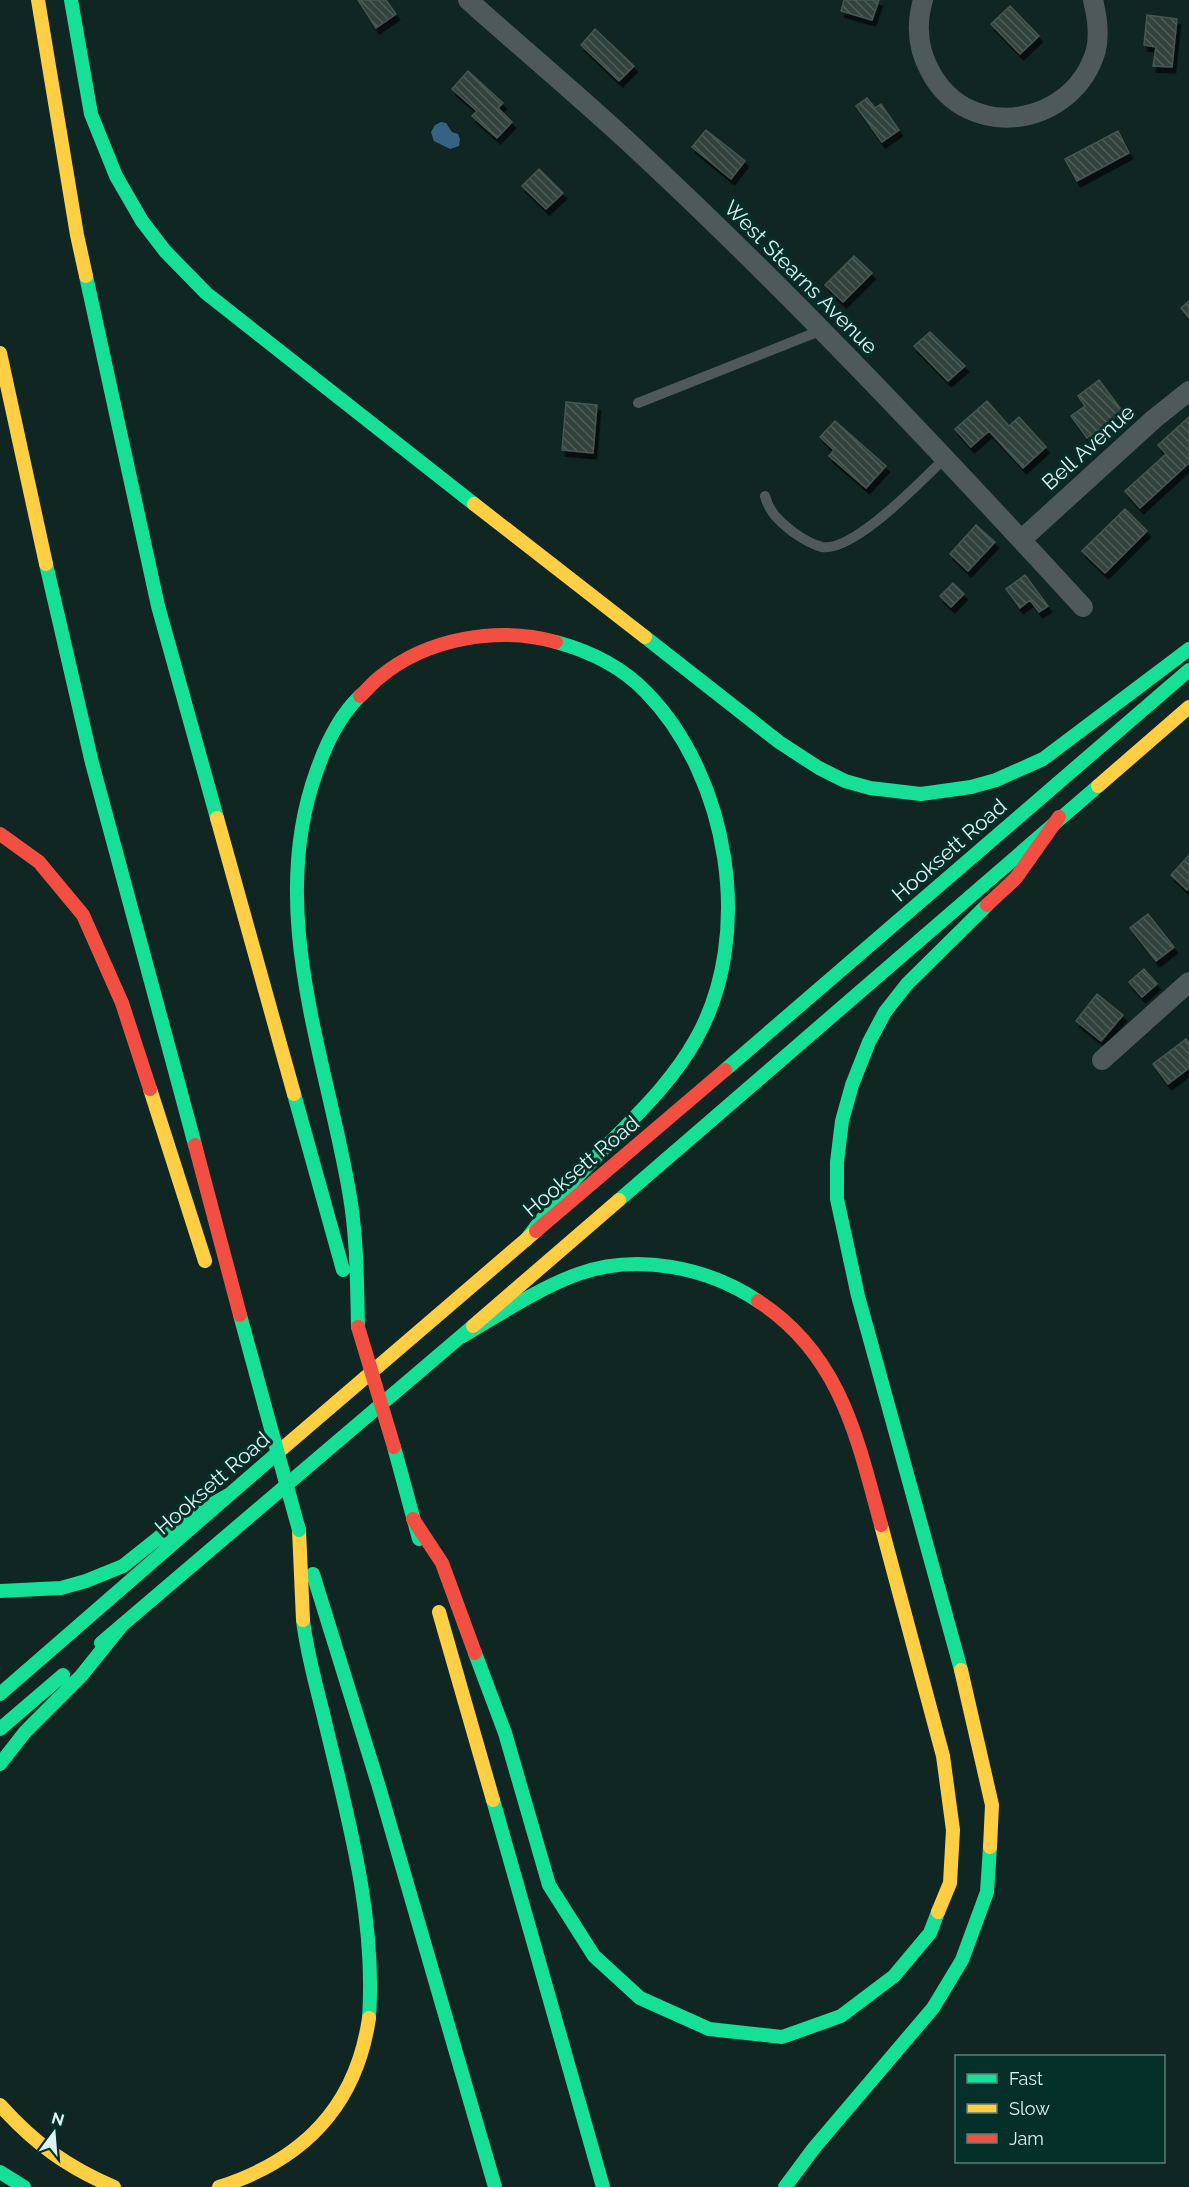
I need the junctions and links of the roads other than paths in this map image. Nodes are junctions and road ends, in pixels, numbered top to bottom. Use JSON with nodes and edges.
{"nodes":[{"id":1,"x":38,"y":0,"type":"edge"},
{"id":2,"x":71,"y":0,"type":"edge"},
{"id":3,"x":468,"y":0,"type":"edge"},
{"id":4,"x":923,"y":0,"type":"edge"},
{"id":5,"x":1093,"y":0,"type":"edge"},
{"id":6,"x":822,"y":330,"type":"junction"},
{"id":7,"x":0,"y":353,"type":"edge"},
{"id":8,"x":1189,"y":391,"type":"edge"},
{"id":9,"x":638,"y":403,"type":"dead end"},
{"id":10,"x":944,"y":459,"type":"junction"},
{"id":11,"x":765,"y":496,"type":"dead end"},
{"id":12,"x":1021,"y":540,"type":"junction"},
{"id":13,"x":1083,"y":607,"type":"dead end"},
{"id":14,"x":1189,"y":649,"type":"edge"},
{"id":15,"x":1189,"y":670,"type":"edge"},
{"id":16,"x":1189,"y":707,"type":"edge"},
{"id":17,"x":1059,"y":817,"type":"junction"},
{"id":18,"x":0,"y":834,"type":"edge"},
{"id":19,"x":1189,"y":982,"type":"edge"},
{"id":20,"x":1102,"y":1060,"type":"dead end"},
{"id":21,"x":526,"y":1240,"type":"junction"},
{"id":22,"x":207,"y":1270,"type":"dead end"},
{"id":23,"x":225,"y":1312,"type":"dead end"},
{"id":24,"x":358,"y":1327,"type":"junction"},
{"id":25,"x":461,"y":1337,"type":"junction"},
{"id":26,"x":265,"y":1407,"type":"junction"},
{"id":27,"x":230,"y":1494,"type":"junction"},
{"id":28,"x":413,"y":1519,"type":"junction"},
{"id":29,"x":299,"y":1530,"type":"junction"},
{"id":30,"x":426,"y":1565,"type":"dead end"},
{"id":31,"x":0,"y":1591,"type":"edge"},
{"id":32,"x":436,"y":1600,"type":"dead end"},
{"id":33,"x":122,"y":1624,"type":"junction"},
{"id":34,"x":0,"y":1694,"type":"edge"},
{"id":35,"x":0,"y":1729,"type":"edge"},
{"id":36,"x":0,"y":1764,"type":"edge"},
{"id":37,"x":0,"y":2105,"type":"edge"},
{"id":38,"x":0,"y":2172,"type":"edge"},
{"id":39,"x":24,"y":2187,"type":"edge"},
{"id":40,"x":114,"y":2187,"type":"edge"},
{"id":41,"x":219,"y":2187,"type":"edge"},
{"id":42,"x":495,"y":2187,"type":"edge"},
{"id":43,"x":603,"y":2187,"type":"edge"},
{"id":44,"x":785,"y":2187,"type":"edge"}],
"edges":[{"from":1,"to":24,"type":"main road"},
{"from":2,"to":14,"type":"main road"},
{"from":3,"to":6,"type":"street","name":"West Stearns Avenue"},
{"from":4,"to":5,"type":"street"},
{"from":6,"to":9,"type":"lane"},
{"from":6,"to":10,"type":"street","name":"West Stearns Avenue"},
{"from":7,"to":26,"type":"main road"},
{"from":8,"to":12,"type":"street","name":"Bell Avenue"},
{"from":10,"to":11,"type":"lane"},
{"from":10,"to":12,"type":"street","name":"West Stearns Avenue"},
{"from":12,"to":13,"type":"street","name":"West Stearns Avenue"},
{"from":15,"to":21,"type":"main road","name":"Hooksett Road"},
{"from":16,"to":17,"type":"main road"},
{"from":17,"to":25,"type":"main road"},
{"from":17,"to":44,"type":"main road"},
{"from":18,"to":22,"type":"main road"},
{"from":19,"to":20,"type":"street"},
{"from":21,"to":24,"type":"main road"},
{"from":21,"to":27,"type":"main road","name":"Hooksett Road"},
{"from":23,"to":26,"type":"main road"},
{"from":24,"to":28,"type":"main road","bridge":true},
{"from":25,"to":28,"type":"main road"},
{"from":25,"to":33,"type":"main road"},
{"from":26,"to":29,"type":"main road","bridge":true},
{"from":27,"to":31,"type":"main road"},
{"from":27,"to":34,"type":"main road","name":"Hooksett Road"},
{"from":28,"to":30,"type":"main road"},
{"from":29,"to":41,"type":"main road"},
{"from":29,"to":42,"type":"main road"},
{"from":32,"to":43,"type":"main road"},
{"from":33,"to":35,"type":"main road"},
{"from":33,"to":36,"type":"main road"},
{"from":37,"to":40,"type":"main road"},
{"from":38,"to":39,"type":"main road"}]}
